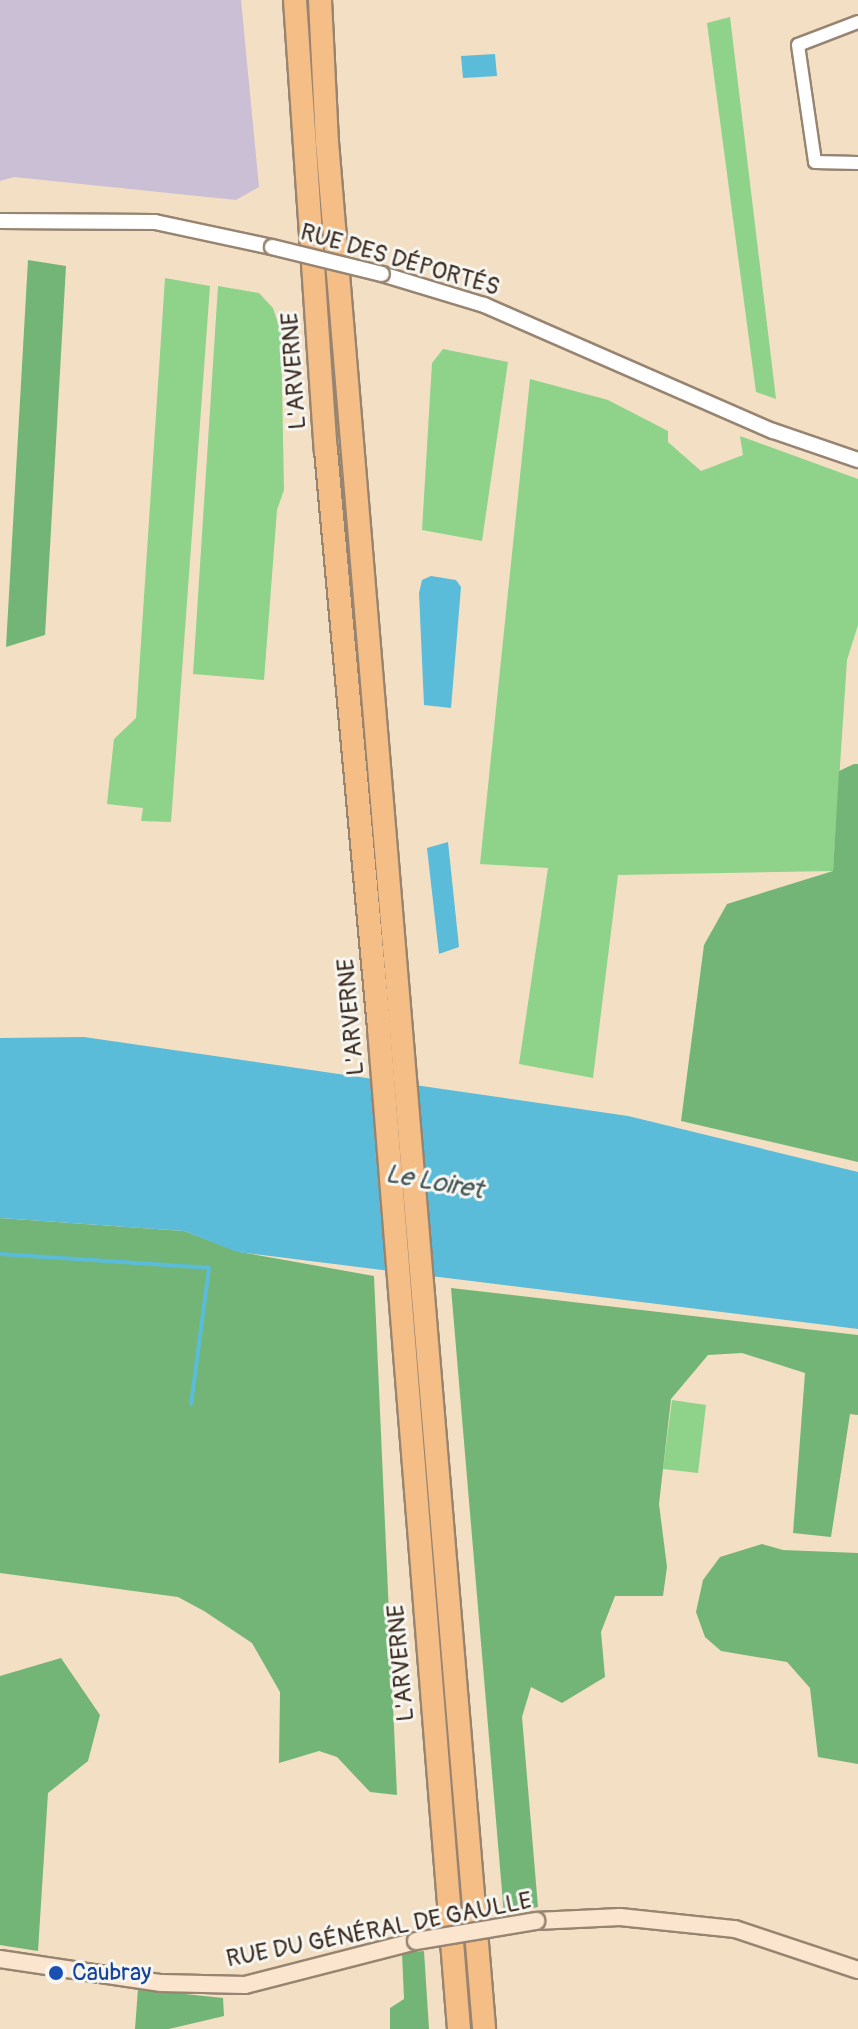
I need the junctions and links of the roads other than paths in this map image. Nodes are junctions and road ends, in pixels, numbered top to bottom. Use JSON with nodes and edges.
{"nodes":[{"id":1,"x":295,"y":0,"type":"edge"},
{"id":2,"x":320,"y":0,"type":"edge"},
{"id":3,"x":858,"y":22,"type":"edge"},
{"id":4,"x":858,"y":163,"type":"edge"},
{"id":5,"x":0,"y":221,"type":"edge"},
{"id":6,"x":858,"y":460,"type":"edge"},
{"id":7,"x":0,"y":1959,"type":"edge"},
{"id":8,"x":858,"y":1970,"type":"edge"},
{"id":9,"x":459,"y":2029,"type":"edge"},
{"id":10,"x":484,"y":2029,"type":"edge"}],
"edges":[{"from":1,"to":9,"type":"highway","name":"L'ARVERNE"},
{"from":2,"to":10,"type":"highway","name":"L'ARVERNE"},
{"from":3,"to":4,"type":"street"},
{"from":5,"to":6,"type":"street","name":"RUE DES DÉPORTÉS","bridge":true},
{"from":7,"to":8,"type":"main road","name":"RUE DU GÉNÉRAL DE GAULLE","bridge":true}]}
